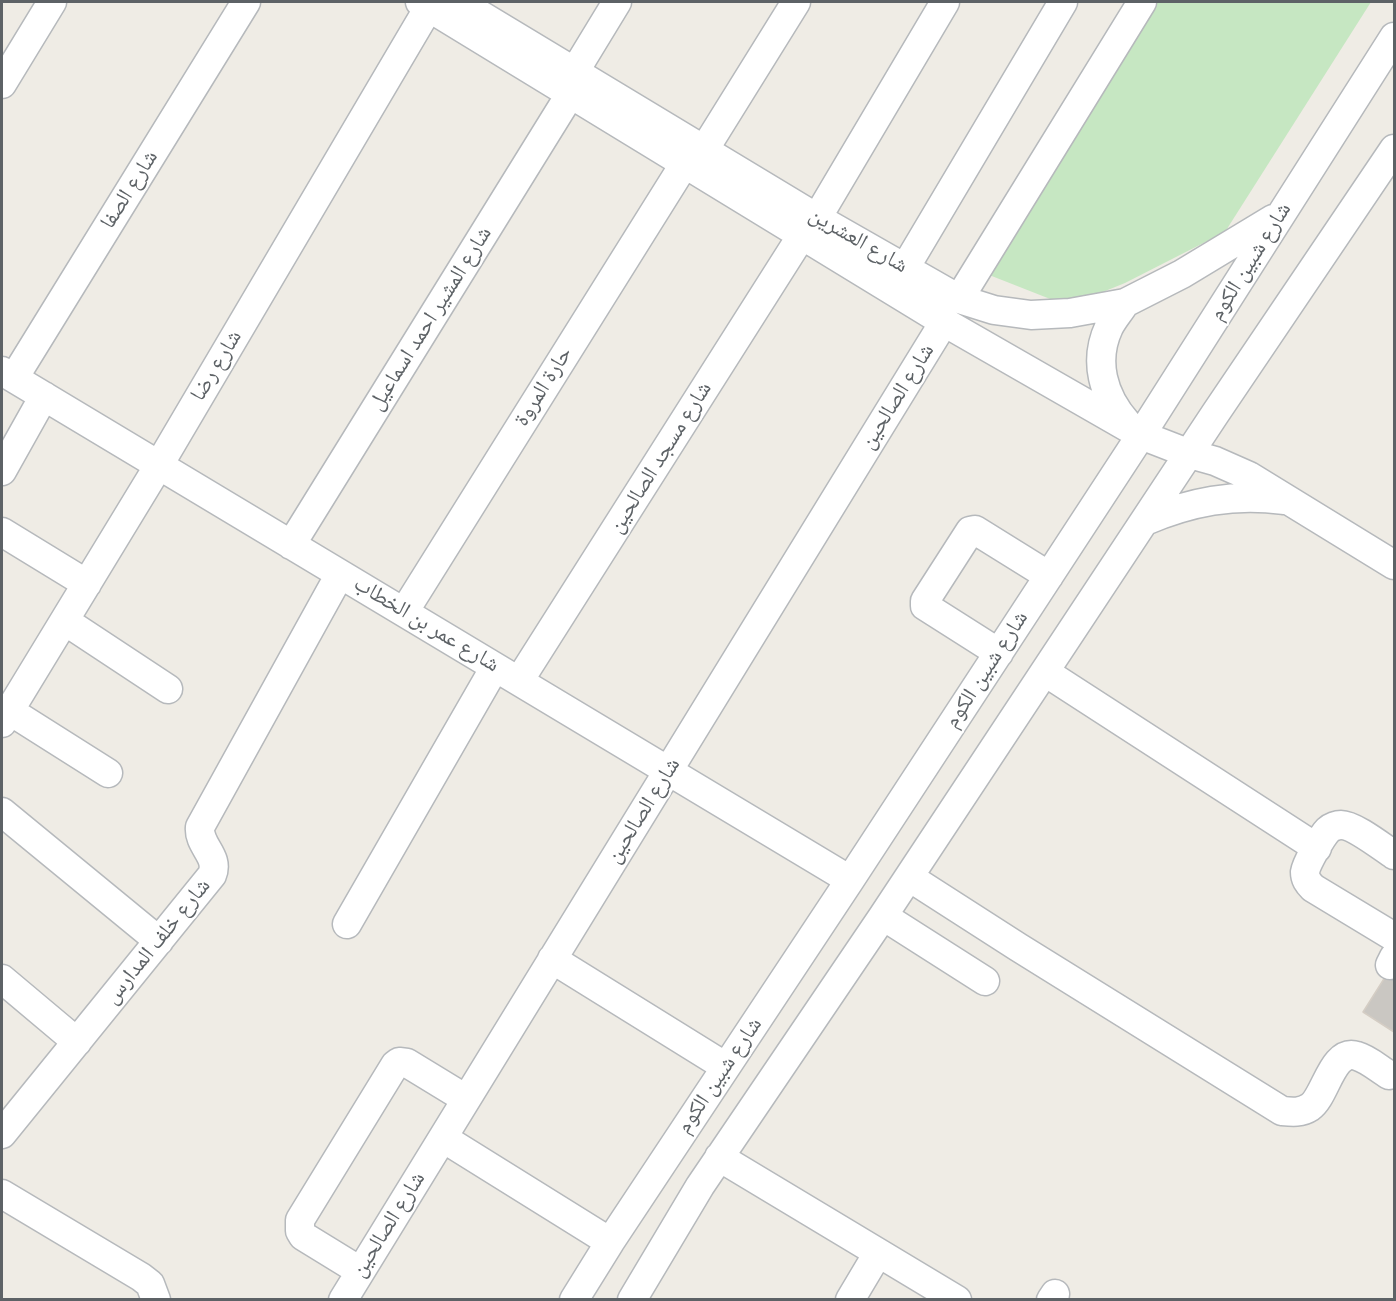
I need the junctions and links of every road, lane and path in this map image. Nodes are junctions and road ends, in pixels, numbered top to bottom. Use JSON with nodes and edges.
{"nodes":[{"id":1,"x":52,"y":2,"type":"edge"},
{"id":2,"x":246,"y":2,"type":"edge"},
{"id":3,"x":459,"y":2,"type":"edge"},
{"id":4,"x":617,"y":2,"type":"edge"},
{"id":5,"x":796,"y":2,"type":"edge"},
{"id":6,"x":945,"y":2,"type":"edge"},
{"id":7,"x":1063,"y":2,"type":"edge"},
{"id":8,"x":1142,"y":2,"type":"edge"},
{"id":9,"x":424,"y":4,"type":"edge"},
{"id":10,"x":1395,"y":37,"type":"edge"},
{"id":11,"x":573,"y":82,"type":"junction"},
{"id":12,"x":2,"y":84,"type":"edge"},
{"id":13,"x":695,"y":156,"type":"junction"},
{"id":14,"x":1394,"y":157,"type":"edge"},
{"id":15,"x":1280,"y":215,"type":"junction"},
{"id":16,"x":810,"y":226,"type":"junction"},
{"id":17,"x":905,"y":268,"type":"junction"},
{"id":18,"x":1125,"y":303,"type":"junction"},
{"id":19,"x":952,"y":310,"type":"junction"},
{"id":20,"x":8,"y":374,"type":"edge"},
{"id":21,"x":44,"y":396,"type":"junction"},
{"id":22,"x":1137,"y":432,"type":"junction"},
{"id":23,"x":1190,"y":454,"type":"junction"},
{"id":24,"x":159,"y":465,"type":"junction"},
{"id":25,"x":2,"y":471,"type":"edge"},
{"id":26,"x":1290,"y":501,"type":"junction"},
{"id":27,"x":1145,"y":521,"type":"junction"},
{"id":28,"x":2,"y":532,"type":"edge"},
{"id":29,"x":291,"y":544,"type":"junction"},
{"id":30,"x":1395,"y":565,"type":"edge"},
{"id":31,"x":340,"y":574,"type":"junction"},
{"id":32,"x":1049,"y":576,"type":"junction"},
{"id":33,"x":87,"y":584,"type":"junction"},
{"id":34,"x":404,"y":612,"type":"junction"},
{"id":35,"x":65,"y":621,"type":"junction"},
{"id":36,"x":999,"y":653,"type":"junction"},
{"id":37,"x":1045,"y":672,"type":"junction"},
{"id":38,"x":507,"y":674,"type":"junction"},
{"id":39,"x":168,"y":689,"type":"dead end"},
{"id":40,"x":6,"y":717,"type":"edge"},
{"id":41,"x":668,"y":770,"type":"junction"},
{"id":42,"x":108,"y":773,"type":"dead end"},
{"id":43,"x":2,"y":812,"type":"edge"},
{"id":44,"x":1317,"y":848,"type":"junction"},
{"id":45,"x":1395,"y":855,"type":"edge"},
{"id":46,"x":909,"y":877,"type":"junction"},
{"id":47,"x":850,"y":880,"type":"junction"},
{"id":48,"x":883,"y":916,"type":"junction"},
{"id":49,"x":347,"y":924,"type":"dead end"},
{"id":50,"x":159,"y":941,"type":"junction"},
{"id":51,"x":1393,"y":953,"type":"edge"},
{"id":52,"x":552,"y":959,"type":"junction"},
{"id":53,"x":2,"y":979,"type":"edge"},
{"id":54,"x":985,"y":981,"type":"dead end"},
{"id":55,"x":77,"y":1042,"type":"junction"},
{"id":56,"x":726,"y":1067,"type":"junction"},
{"id":57,"x":1389,"y":1075,"type":"dead end"},
{"id":58,"x":466,"y":1100,"type":"junction"},
{"id":59,"x":2,"y":1134,"type":"edge"},
{"id":60,"x":443,"y":1137,"type":"junction"},
{"id":61,"x":719,"y":1157,"type":"junction"},
{"id":62,"x":2,"y":1194,"type":"edge"},
{"id":63,"x":610,"y":1242,"type":"junction"},
{"id":64,"x":878,"y":1253,"type":"junction"},
{"id":65,"x":360,"y":1271,"type":"junction"},
{"id":66,"x":156,"y":1299,"type":"edge"},
{"id":67,"x":343,"y":1299,"type":"edge"},
{"id":68,"x":574,"y":1299,"type":"edge"},
{"id":69,"x":632,"y":1299,"type":"edge"},
{"id":70,"x":850,"y":1299,"type":"edge"},
{"id":71,"x":957,"y":1299,"type":"edge"}],
"edges":[{"from":1,"to":12,"type":"street"},
{"from":2,"to":20,"type":"street","name":"شارع الصفا"},
{"from":3,"to":11,"type":"street","name":"شارع العشرين"},
{"from":4,"to":11,"type":"street","name":"شارع المشير احمد اسماعيل"},
{"from":5,"to":13,"type":"street","name":"حارة المروة"},
{"from":6,"to":16,"type":"street","name":"شارع مسجد الصالحين"},
{"from":7,"to":17,"type":"street"},
{"from":8,"to":19,"type":"street","name":"شارع الصالحين"},
{"from":9,"to":11,"type":"street","name":"شارع العشرين"},
{"from":9,"to":24,"type":"street","name":"شارع رضا"},
{"from":10,"to":15,"type":"street","name":"شارع شبين الكوم"},
{"from":11,"to":13,"type":"street","name":"شارع العشرين"},
{"from":11,"to":29,"type":"street","name":"شارع المشير احمد اسماعيل"},
{"from":13,"to":16,"type":"street","name":"شارع العشرين"},
{"from":13,"to":34,"type":"street","name":"حارة المروة"},
{"from":14,"to":23,"type":"street","name":"شارع شبين الكوم"},
{"from":15,"to":18,"type":"street","name":"شارع العشرين"},
{"from":15,"to":22,"type":"street","name":"شارع شبين الكوم"},
{"from":16,"to":17,"type":"street","name":"شارع العشرين"},
{"from":16,"to":19,"type":"street","name":"شارع العشرين"},
{"from":16,"to":38,"type":"street","name":"شارع مسجد الصالحين"},
{"from":17,"to":19,"type":"street","name":"شارع العشرين"},
{"from":18,"to":19,"type":"street","name":"شارع العشرين"},
{"from":18,"to":22,"type":"street"},
{"from":19,"to":22,"type":"street","name":"شارع العشرين"},
{"from":19,"to":41,"type":"street","name":"شارع الصالحين"},
{"from":20,"to":21,"type":"street","name":"شارع عمر بن الخطاب"},
{"from":21,"to":24,"type":"street","name":"شارع عمر بن الخطاب"},
{"from":21,"to":25,"type":"street"},
{"from":22,"to":23,"type":"street","name":"شارع العشرين"},
{"from":22,"to":32,"type":"street","name":"شارع شبين الكوم"},
{"from":23,"to":26,"type":"street","name":"شارع العشرين"},
{"from":23,"to":27,"type":"street","name":"شارع شبين الكوم"},
{"from":24,"to":29,"type":"street","name":"شارع عمر بن الخطاب"},
{"from":24,"to":33,"type":"street","name":"شارع رضا"},
{"from":26,"to":27,"type":"street"},
{"from":26,"to":30,"type":"street","name":"شارع العشرين"},
{"from":27,"to":37,"type":"street","name":"شارع شبين الكوم"},
{"from":28,"to":33,"type":"street"},
{"from":29,"to":31,"type":"street","name":"شارع عمر بن الخطاب"},
{"from":31,"to":34,"type":"street","name":"شارع عمر بن الخطاب"},
{"from":31,"to":50,"type":"street","name":"شارع خلف المدارس"},
{"from":32,"to":36,"type":"street","name":"شارع شبين الكوم"},
{"from":32,"to":36,"type":"street"},
{"from":33,"to":35,"type":"street","name":"شارع رضا"},
{"from":34,"to":38,"type":"street","name":"شارع عمر بن الخطاب"},
{"from":35,"to":39,"type":"street"},
{"from":35,"to":40,"type":"street","name":"شارع رضا"},
{"from":36,"to":47,"type":"street","name":"شارع شبين الكوم"},
{"from":37,"to":44,"type":"street"},
{"from":37,"to":46,"type":"street","name":"شارع شبين الكوم"},
{"from":38,"to":41,"type":"street","name":"شارع عمر بن الخطاب"},
{"from":38,"to":49,"type":"street","name":"شارع مسجد الصالحين"},
{"from":40,"to":42,"type":"street"},
{"from":41,"to":47,"type":"street","name":"شارع عمر بن الخطاب"},
{"from":41,"to":52,"type":"street","name":"شارع الصالحين"},
{"from":43,"to":50,"type":"street"},
{"from":44,"to":45,"type":"street"},
{"from":44,"to":51,"type":"street"},
{"from":46,"to":48,"type":"street","name":"شارع شبين الكوم"},
{"from":46,"to":57,"type":"street"},
{"from":47,"to":56,"type":"street","name":"شارع شبين الكوم"},
{"from":48,"to":54,"type":"street"},
{"from":48,"to":61,"type":"street","name":"شارع شبين الكوم"},
{"from":50,"to":55,"type":"street","name":"شارع خلف المدارس"},
{"from":52,"to":56,"type":"street"},
{"from":52,"to":58,"type":"street","name":"شارع الصالحين"},
{"from":53,"to":55,"type":"street"},
{"from":55,"to":59,"type":"street","name":"شارع خلف المدارس"},
{"from":56,"to":63,"type":"street","name":"شارع شبين الكوم"},
{"from":58,"to":60,"type":"street","name":"شارع الصالحين"},
{"from":58,"to":65,"type":"street"},
{"from":60,"to":63,"type":"street"},
{"from":60,"to":65,"type":"street","name":"شارع الصالحين"},
{"from":61,"to":64,"type":"street"},
{"from":61,"to":69,"type":"street","name":"شارع شبين الكوم"},
{"from":62,"to":66,"type":"street"},
{"from":63,"to":68,"type":"street","name":"شارع شبين الكوم"},
{"from":64,"to":70,"type":"street"},
{"from":64,"to":71,"type":"street"},
{"from":65,"to":67,"type":"street","name":"شارع الصالحين"}]}
